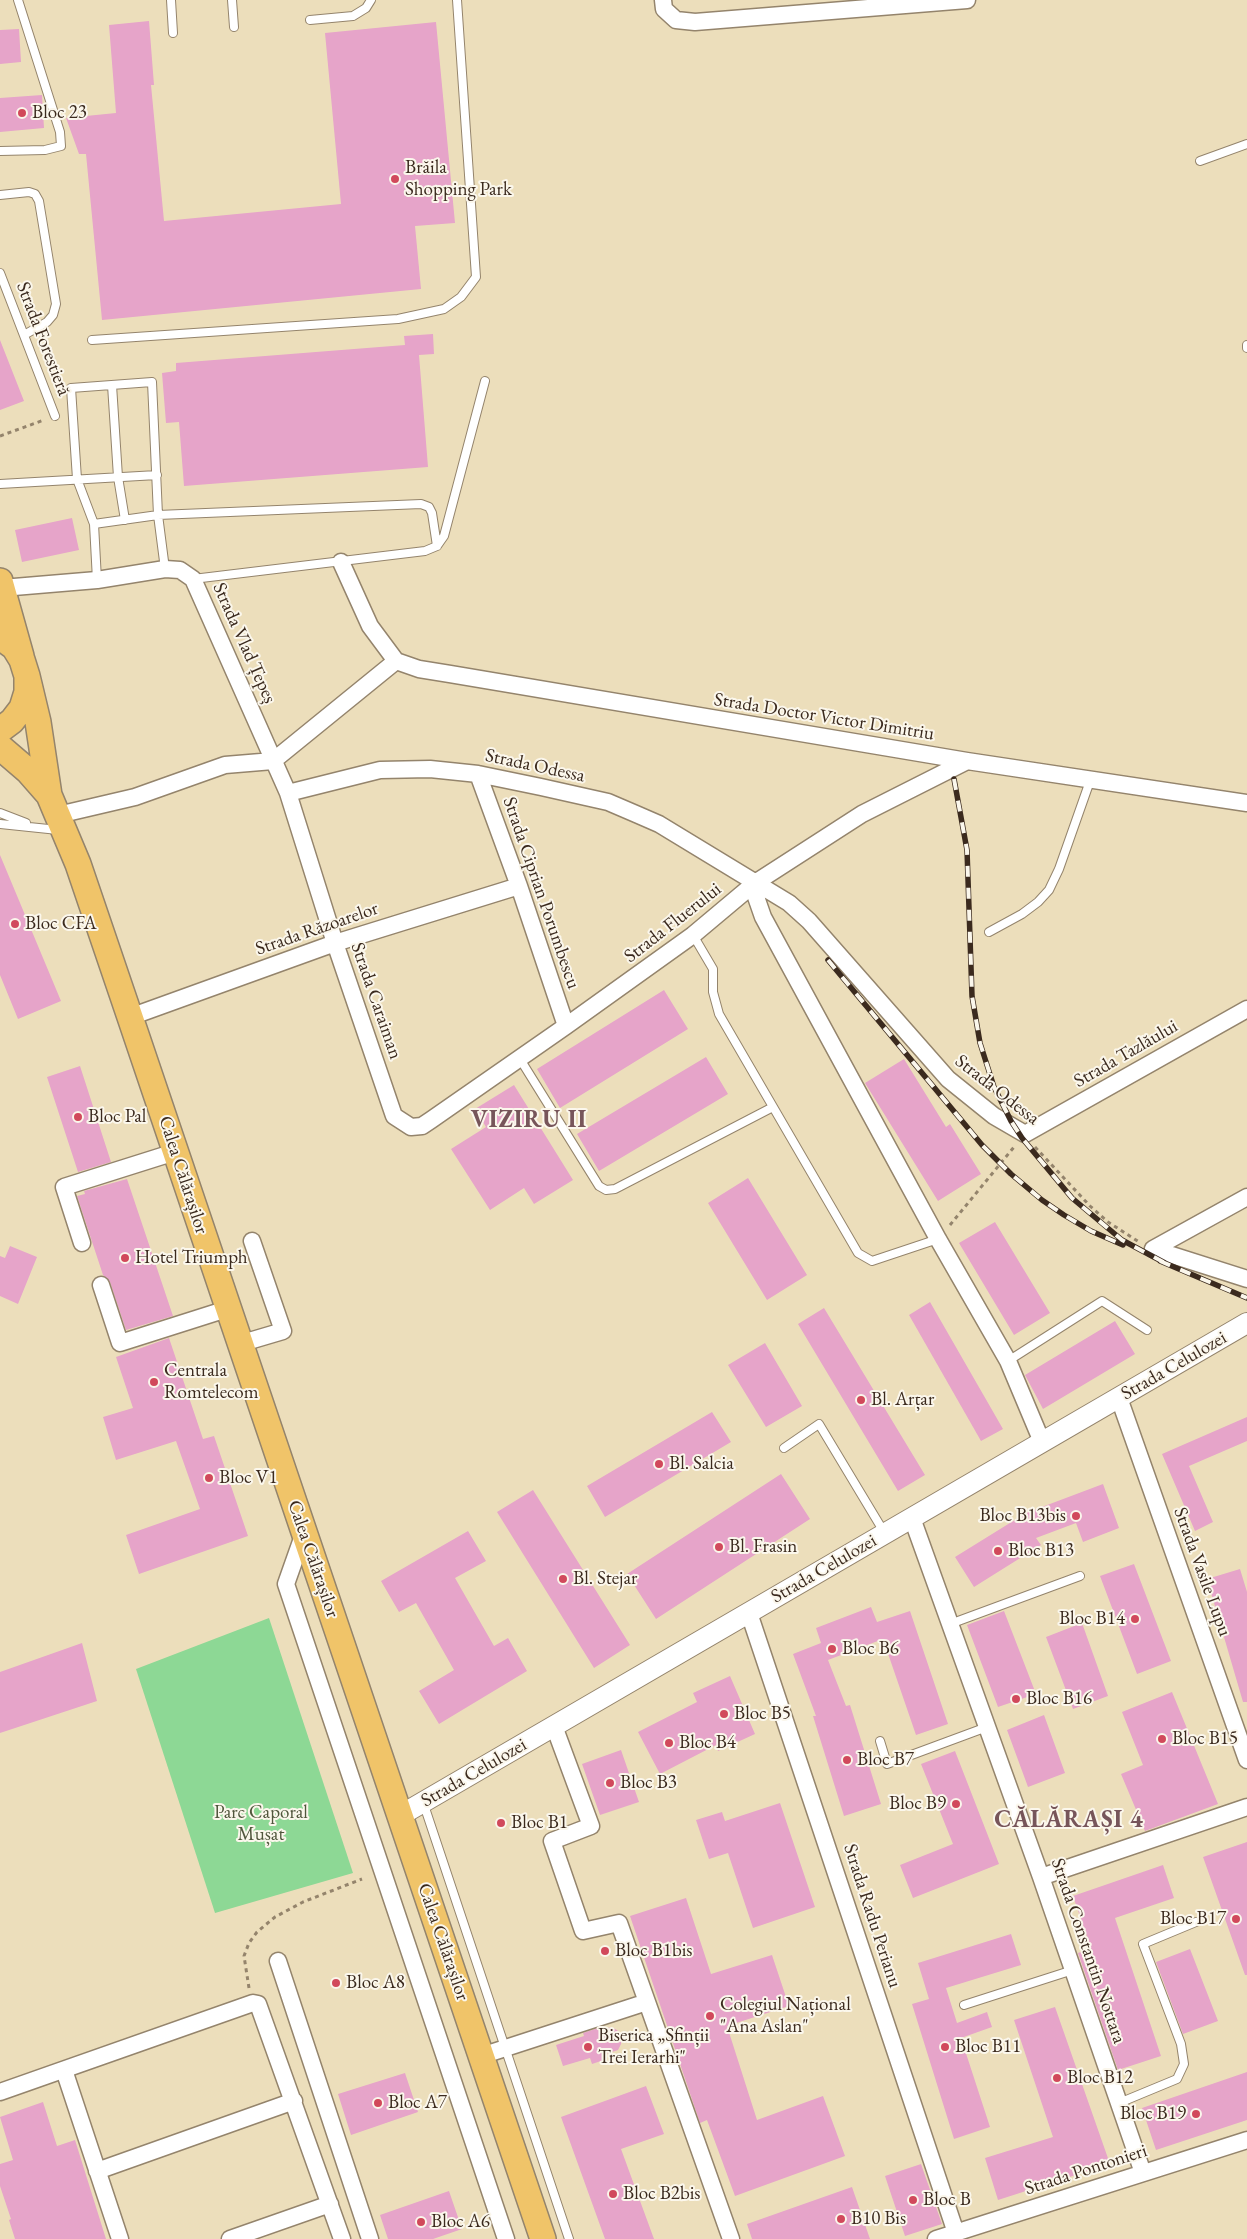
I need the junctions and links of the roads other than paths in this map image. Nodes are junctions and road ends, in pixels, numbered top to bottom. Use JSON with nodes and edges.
{"nodes":[{"id":1,"x":18,"y":0,"type":"edge"},
{"id":2,"x":171,"y":0,"type":"edge"},
{"id":3,"x":232,"y":0,"type":"edge"},
{"id":4,"x":371,"y":0,"type":"edge"},
{"id":5,"x":457,"y":0,"type":"edge"},
{"id":6,"x":662,"y":0,"type":"edge"},
{"id":7,"x":968,"y":0,"type":"edge"},
{"id":8,"x":310,"y":20,"type":"dead end"},
{"id":9,"x":234,"y":27,"type":"dead end"},
{"id":10,"x":173,"y":33,"type":"dead end"},
{"id":11,"x":1247,"y":144,"type":"edge"},
{"id":12,"x":0,"y":151,"type":"edge"},
{"id":13,"x":1200,"y":162,"type":"dead end"},
{"id":14,"x":0,"y":195,"type":"edge"},
{"id":15,"x":0,"y":273,"type":"edge"},
{"id":16,"x":24,"y":334,"type":"junction"},
{"id":17,"x":92,"y":340,"type":"dead end"},
{"id":18,"x":485,"y":381,"type":"dead end"},
{"id":19,"x":112,"y":385,"type":"junction"},
{"id":20,"x":56,"y":416,"type":"road end"},
{"id":21,"x":157,"y":474,"type":"junction"},
{"id":22,"x":118,"y":477,"type":"junction"},
{"id":23,"x":76,"y":479,"type":"junction"},
{"id":24,"x":1,"y":486,"type":"edge"},
{"id":25,"x":158,"y":515,"type":"junction"},
{"id":26,"x":125,"y":520,"type":"junction"},
{"id":27,"x":94,"y":524,"type":"junction"},
{"id":28,"x":436,"y":546,"type":"junction"},
{"id":29,"x":341,"y":562,"type":"junction"},
{"id":30,"x":165,"y":569,"type":"junction"},
{"id":31,"x":194,"y":579,"type":"junction"},
{"id":32,"x":97,"y":580,"type":"junction"},
{"id":33,"x":1,"y":585,"type":"edge"},
{"id":34,"x":0,"y":636,"type":"edge"},
{"id":35,"x":396,"y":661,"type":"junction"},
{"id":36,"x":24,"y":668,"type":"junction"},
{"id":37,"x":0,"y":730,"type":"edge"},
{"id":38,"x":0,"y":747,"type":"edge"},
{"id":39,"x":273,"y":761,"type":"junction"},
{"id":40,"x":967,"y":761,"type":"junction"},
{"id":41,"x":478,"y":774,"type":"junction"},
{"id":42,"x":1090,"y":781,"type":"junction"},
{"id":43,"x":288,"y":793,"type":"junction"},
{"id":44,"x":1247,"y":803,"type":"edge"},
{"id":45,"x":1,"y":812,"type":"edge"},
{"id":46,"x":58,"y":814,"type":"junction"},
{"id":47,"x":0,"y":824,"type":"edge"},
{"id":48,"x":34,"y":826,"type":"junction"},
{"id":49,"x":755,"y":883,"type":"junction"},
{"id":50,"x":519,"y":886,"type":"junction"},
{"id":51,"x":989,"y":932,"type":"dead end"},
{"id":52,"x":693,"y":935,"type":"junction"},
{"id":53,"x":335,"y":943,"type":"junction"},
{"id":54,"x":1247,"y":1008,"type":"edge"},
{"id":55,"x":130,"y":1017,"type":"junction"},
{"id":56,"x":566,"y":1026,"type":"junction"},
{"id":57,"x":520,"y":1059,"type":"junction"},
{"id":58,"x":773,"y":1107,"type":"junction"},
{"id":59,"x":411,"y":1128,"type":"joint"},
{"id":60,"x":1025,"y":1134,"type":"joint"},
{"id":61,"x":175,"y":1152,"type":"junction"},
{"id":62,"x":1247,"y":1197,"type":"edge"},
{"id":63,"x":938,"y":1239,"type":"junction"},
{"id":64,"x":252,"y":1241,"type":"dead end"},
{"id":65,"x":82,"y":1243,"type":"dead end"},
{"id":66,"x":1247,"y":1279,"type":"edge"},
{"id":67,"x":101,"y":1285,"type":"dead end"},
{"id":68,"x":227,"y":1309,"type":"junction"},
{"id":69,"x":1247,"y":1323,"type":"edge"},
{"id":70,"x":1148,"y":1330,"type":"dead end"},
{"id":71,"x":239,"y":1344,"type":"junction"},
{"id":72,"x":1008,"y":1361,"type":"junction"},
{"id":73,"x":1119,"y":1398,"type":"junction"},
{"id":74,"x":1042,"y":1442,"type":"junction"},
{"id":75,"x":784,"y":1448,"type":"dead end"},
{"id":76,"x":912,"y":1518,"type":"junction"},
{"id":77,"x":304,"y":1533,"type":"junction"},
{"id":78,"x":885,"y":1534,"type":"junction"},
{"id":79,"x":1080,"y":1576,"type":"dead end"},
{"id":80,"x":749,"y":1613,"type":"junction"},
{"id":81,"x":950,"y":1624,"type":"junction"},
{"id":82,"x":554,"y":1726,"type":"junction"},
{"id":83,"x":987,"y":1727,"type":"junction"},
{"id":84,"x":880,"y":1741,"type":"dead end"},
{"id":85,"x":1247,"y":1760,"type":"edge"},
{"id":86,"x":423,"y":1802,"type":"junction"},
{"id":87,"x":1247,"y":1807,"type":"edge"},
{"id":88,"x":401,"y":1816,"type":"junction"},
{"id":89,"x":1041,"y":1877,"type":"junction"},
{"id":90,"x":1196,"y":1922,"type":"dead end"},
{"id":91,"x":278,"y":1961,"type":"dead end"},
{"id":92,"x":1073,"y":1970,"type":"junction"},
{"id":93,"x":647,"y":2002,"type":"junction"},
{"id":94,"x":964,"y":2005,"type":"dead end"},
{"id":95,"x":505,"y":2048,"type":"junction"},
{"id":96,"x":481,"y":2056,"type":"junction"},
{"id":97,"x":64,"y":2070,"type":"junction"},
{"id":98,"x":0,"y":2092,"type":"edge"},
{"id":99,"x":294,"y":2101,"type":"junction"},
{"id":100,"x":1119,"y":2103,"type":"junction"},
{"id":101,"x":1247,"y":2140,"type":"edge"},
{"id":102,"x":97,"y":2171,"type":"junction"},
{"id":103,"x":1143,"y":2172,"type":"junction"},
{"id":104,"x":330,"y":2204,"type":"junction"},
{"id":105,"x":956,"y":2233,"type":"junction"},
{"id":106,"x":120,"y":2239,"type":"edge"},
{"id":107,"x":230,"y":2239,"type":"edge"},
{"id":108,"x":342,"y":2239,"type":"edge"},
{"id":109,"x":370,"y":2239,"type":"edge"},
{"id":110,"x":506,"y":2239,"type":"edge"},
{"id":111,"x":543,"y":2239,"type":"edge"},
{"id":112,"x":569,"y":2239,"type":"edge"},
{"id":113,"x":731,"y":2239,"type":"edge"},
{"id":114,"x":936,"y":2239,"type":"edge"}],
"edges":[{"from":1,"to":12,"type":"lane"},
{"from":2,"to":10,"type":"lane"},
{"from":3,"to":9,"type":"lane"},
{"from":4,"to":8,"type":"lane"},
{"from":5,"to":17,"type":"lane"},
{"from":6,"to":7,"type":"street"},
{"from":11,"to":13,"type":"lane"},
{"from":14,"to":16,"type":"lane"},
{"from":15,"to":16,"type":"lane","name":"Strada Forestieră"},
{"from":16,"to":20,"type":"lane","name":"Strada Forestieră"},
{"from":18,"to":28,"type":"lane"},
{"from":19,"to":21,"type":"lane"},
{"from":19,"to":22,"type":"lane"},
{"from":19,"to":23,"type":"lane"},
{"from":21,"to":22,"type":"lane"},
{"from":21,"to":25,"type":"lane"},
{"from":22,"to":23,"type":"lane"},
{"from":22,"to":26,"type":"lane"},
{"from":23,"to":24,"type":"lane"},
{"from":23,"to":27,"type":"lane"},
{"from":25,"to":26,"type":"lane"},
{"from":25,"to":28,"type":"lane"},
{"from":25,"to":30,"type":"lane"},
{"from":26,"to":27,"type":"lane"},
{"from":27,"to":32,"type":"lane"},
{"from":28,"to":29,"type":"lane"},
{"from":29,"to":31,"type":"lane"},
{"from":29,"to":35,"type":"street"},
{"from":30,"to":31,"type":"street","name":"Strada Vlad Țepeș"},
{"from":30,"to":32,"type":"street","name":"Strada Vlad Țepeș"},
{"from":31,"to":39,"type":"street","name":"Strada Vlad Țepeș"},
{"from":32,"to":33,"type":"street","name":"Strada Vlad Țepeș"},
{"from":33,"to":36,"type":"main road","name":"Calea Călărașilor"},
{"from":34,"to":36,"type":"main road"},
{"from":35,"to":39,"type":"street"},
{"from":35,"to":40,"type":"street","name":"Strada Doctor Victor Dimitriu"},
{"from":36,"to":37,"type":"main road"},
{"from":36,"to":46,"type":"main road","name":"Calea Călărașilor"},
{"from":38,"to":46,"type":"main road","name":"Calea Călărașilor"},
{"from":39,"to":43,"type":"street","name":"Strada Vlad Țepeș"},
{"from":39,"to":46,"type":"street"},
{"from":40,"to":42,"type":"street","name":"Strada Doctor Victor Dimitriu"},
{"from":40,"to":49,"type":"street","name":"Strada Fluerului"},
{"from":41,"to":43,"type":"street","name":"Strada Odessa"},
{"from":41,"to":49,"type":"street","name":"Strada Odessa"},
{"from":41,"to":50,"type":"street","name":"Strada Ciprian Porumbescu"},
{"from":42,"to":44,"type":"street","name":"Strada Doctor Victor Dimitriu"},
{"from":42,"to":51,"type":"lane"},
{"from":43,"to":53,"type":"street","name":"Strada Caraiman"},
{"from":45,"to":48,"type":"lane"},
{"from":46,"to":48,"type":"lane"},
{"from":46,"to":55,"type":"main road","name":"Calea Călărașilor"},
{"from":47,"to":48,"type":"lane"},
{"from":49,"to":52,"type":"street","name":"Strada Fluerului"},
{"from":49,"to":60,"type":"street","name":"Strada Odessa"},
{"from":49,"to":63,"type":"street"},
{"from":50,"to":53,"type":"street","name":"Strada Răzoarelor"},
{"from":50,"to":56,"type":"street","name":"Strada Ciprian Porumbescu"},
{"from":52,"to":56,"type":"street","name":"Strada Fluerului"},
{"from":52,"to":58,"type":"lane"},
{"from":53,"to":55,"type":"street","name":"Strada Răzoarelor"},
{"from":53,"to":59,"type":"street","name":"Strada Caraiman"},
{"from":54,"to":60,"type":"street","name":"Strada Tazlăului"},
{"from":55,"to":61,"type":"main road","name":"Calea Călărașilor"},
{"from":56,"to":57,"type":"street","name":"Strada Fluerului"},
{"from":57,"to":58,"type":"lane"},
{"from":57,"to":59,"type":"street","name":"Strada Fluerului"},
{"from":58,"to":63,"type":"lane"},
{"from":61,"to":65,"type":"street"},
{"from":61,"to":68,"type":"main road","name":"Calea Călărașilor"},
{"from":62,"to":66,"type":"street"},
{"from":63,"to":72,"type":"street"},
{"from":64,"to":71,"type":"street"},
{"from":67,"to":68,"type":"street"},
{"from":68,"to":71,"type":"main road","name":"Calea Călărașilor"},
{"from":69,"to":73,"type":"street","name":"Strada Celulozei"},
{"from":70,"to":72,"type":"lane"},
{"from":71,"to":77,"type":"main road","name":"Calea Călărașilor"},
{"from":72,"to":74,"type":"street"},
{"from":73,"to":74,"type":"street","name":"Strada Celulozei"},
{"from":73,"to":85,"type":"street","name":"Strada Vasile Lupu"},
{"from":74,"to":76,"type":"street","name":"Strada Celulozei"},
{"from":75,"to":78,"type":"lane"},
{"from":76,"to":78,"type":"street","name":"Strada Celulozei"},
{"from":76,"to":81,"type":"street","name":"Strada Constantin Nottara"},
{"from":77,"to":88,"type":"main road","name":"Calea Călărașilor"},
{"from":77,"to":110,"type":"street"},
{"from":78,"to":80,"type":"street","name":"Strada Celulozei"},
{"from":79,"to":81,"type":"lane"},
{"from":80,"to":82,"type":"street","name":"Strada Celulozei"},
{"from":80,"to":105,"type":"street","name":"Strada Radu Perianu"},
{"from":81,"to":83,"type":"street","name":"Strada Constantin Nottara"},
{"from":82,"to":86,"type":"street","name":"Strada Celulozei"},
{"from":82,"to":93,"type":"street"},
{"from":83,"to":84,"type":"lane"},
{"from":83,"to":89,"type":"street","name":"Strada Constantin Nottara"},
{"from":86,"to":88,"type":"street","name":"Strada Celulozei"},
{"from":86,"to":95,"type":"lane"},
{"from":87,"to":89,"type":"street"},
{"from":88,"to":96,"type":"main road","name":"Calea Călărașilor"},
{"from":89,"to":92,"type":"street","name":"Strada Constantin Nottara"},
{"from":90,"to":100,"type":"lane"},
{"from":91,"to":109,"type":"street"},
{"from":92,"to":94,"type":"lane"},
{"from":92,"to":100,"type":"street","name":"Strada Constantin Nottara"},
{"from":93,"to":95,"type":"street"},
{"from":93,"to":113,"type":"street"},
{"from":95,"to":96,"type":"street"},
{"from":95,"to":112,"type":"lane"},
{"from":96,"to":111,"type":"main road","name":"Calea Călărașilor"},
{"from":97,"to":98,"type":"street"},
{"from":97,"to":99,"type":"street"},
{"from":97,"to":102,"type":"street"},
{"from":99,"to":102,"type":"street"},
{"from":99,"to":104,"type":"street"},
{"from":100,"to":103,"type":"street","name":"Strada Constantin Nottara"},
{"from":101,"to":103,"type":"street","name":"Strada Pontonieri"},
{"from":102,"to":106,"type":"street"},
{"from":103,"to":105,"type":"street","name":"Strada Pontonieri"},
{"from":104,"to":107,"type":"street"},
{"from":104,"to":108,"type":"street"},
{"from":105,"to":114,"type":"street","name":"Strada Pontonieri"}]}
